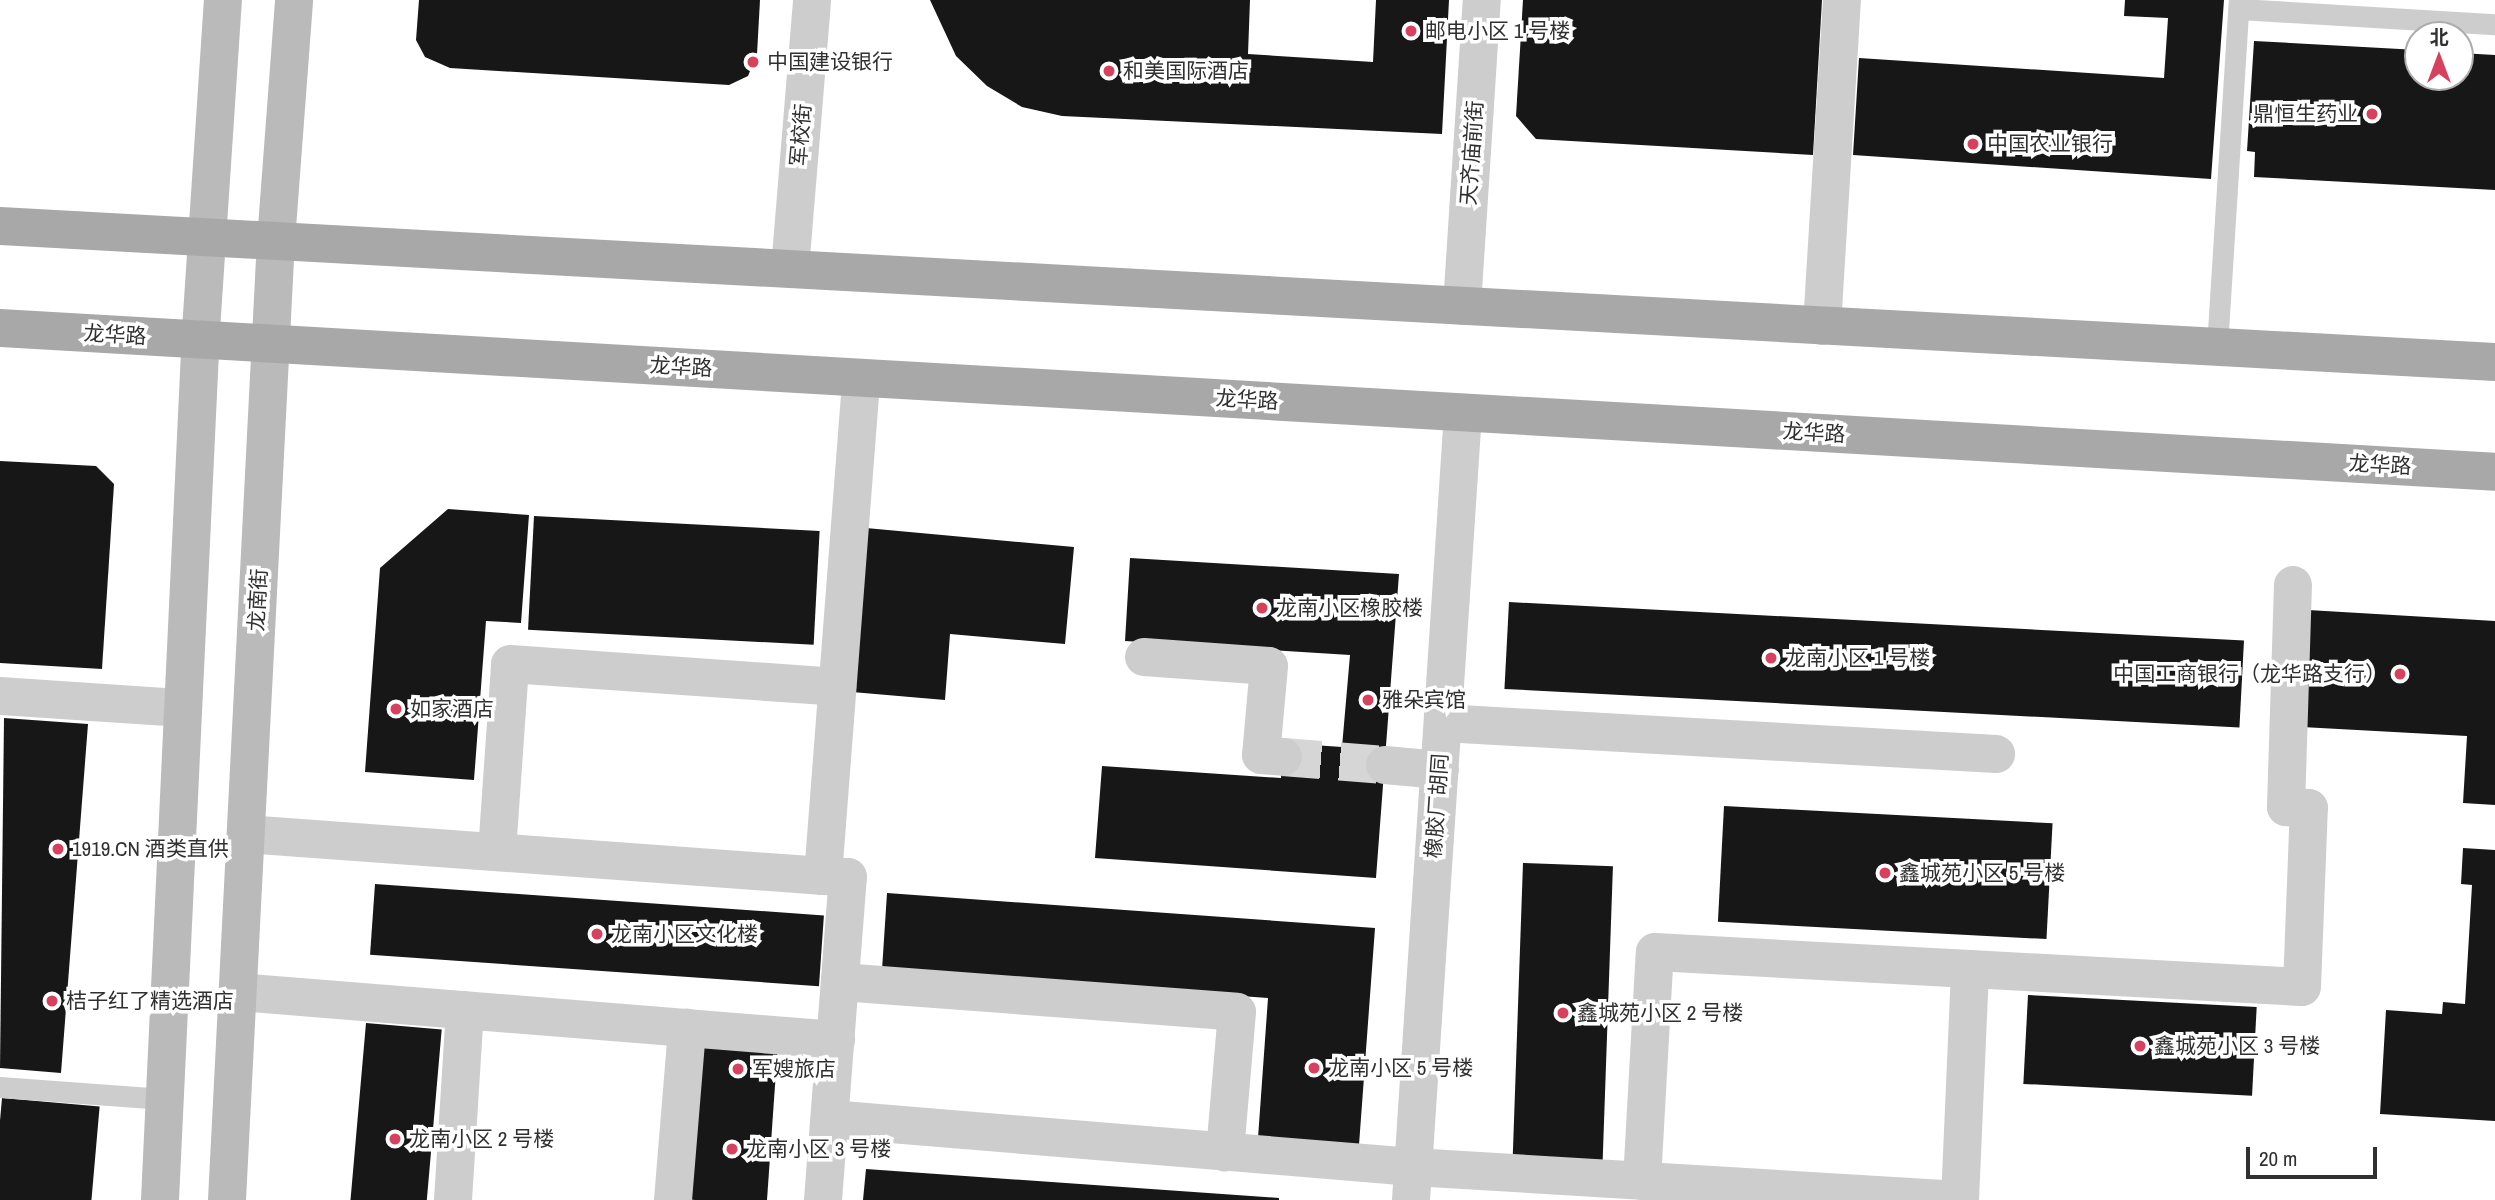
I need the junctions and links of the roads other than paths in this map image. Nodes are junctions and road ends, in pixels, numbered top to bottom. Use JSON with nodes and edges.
{"nodes":[{"id":1,"x":223,"y":0,"type":"edge"},
{"id":2,"x":294,"y":0,"type":"edge"},
{"id":3,"x":812,"y":0,"type":"edge"},
{"id":4,"x":1482,"y":0,"type":"edge"},
{"id":5,"x":1842,"y":0,"type":"edge"},
{"id":6,"x":2239,"y":4,"type":"edge"},
{"id":7,"x":2495,"y":24,"type":"edge"},
{"id":8,"x":0,"y":226,"type":"edge"},
{"id":9,"x":207,"y":237,"type":"junction"},
{"id":10,"x":276,"y":241,"type":"junction"},
{"id":11,"x":790,"y":269,"type":"junction"},
{"id":12,"x":1462,"y":306,"type":"junction"},
{"id":13,"x":1822,"y":326,"type":"junction"},
{"id":14,"x":0,"y":328,"type":"edge"},
{"id":15,"x":200,"y":340,"type":"junction"},
{"id":16,"x":271,"y":344,"type":"junction"},
{"id":17,"x":2217,"y":347,"type":"junction"},
{"id":18,"x":2495,"y":362,"type":"edge"},
{"id":19,"x":861,"y":378,"type":"junction"},
{"id":20,"x":1464,"y":413,"type":"junction"},
{"id":21,"x":2495,"y":472,"type":"edge"},
{"id":22,"x":2293,"y":584,"type":"dead end"},
{"id":23,"x":1144,"y":657,"type":"dead end"},
{"id":24,"x":837,"y":687,"type":"junction"},
{"id":25,"x":0,"y":696,"type":"edge"},
{"id":26,"x":183,"y":708,"type":"junction"},
{"id":27,"x":1443,"y":723,"type":"junction"},
{"id":28,"x":1996,"y":754,"type":"dead end"},
{"id":29,"x":1283,"y":757,"type":"tunnel mouth"},
{"id":30,"x":1385,"y":765,"type":"tunnel mouth"},
{"id":31,"x":1440,"y":770,"type":"junction"},
{"id":32,"x":246,"y":834,"type":"junction"},
{"id":33,"x":497,"y":852,"type":"junction"},
{"id":34,"x":822,"y":876,"type":"junction"},
{"id":35,"x":1970,"y":969,"type":"junction"},
{"id":36,"x":841,"y":982,"type":"junction"},
{"id":37,"x":238,"y":992,"type":"junction"},
{"id":38,"x":465,"y":1010,"type":"junction"},
{"id":39,"x":687,"y":1028,"type":"junction"},
{"id":40,"x":836,"y":1040,"type":"junction"},
{"id":41,"x":0,"y":1087,"type":"edge"},
{"id":42,"x":164,"y":1099,"type":"junction"},
{"id":43,"x":830,"y":1119,"type":"junction"},
{"id":44,"x":1225,"y":1152,"type":"junction"},
{"id":45,"x":1642,"y":1181,"type":"junction"},
{"id":46,"x":1412,"y":1184,"type":"edge"},
{"id":47,"x":160,"y":1200,"type":"edge"},
{"id":48,"x":227,"y":1200,"type":"edge"},
{"id":49,"x":453,"y":1200,"type":"edge"},
{"id":50,"x":673,"y":1200,"type":"edge"},
{"id":51,"x":823,"y":1200,"type":"edge"}],
"edges":[{"from":1,"to":9,"type":"main road"},
{"from":2,"to":10,"type":"main road","name":"龙南街"},
{"from":3,"to":11,"type":"street","name":"军校街"},
{"from":4,"to":12,"type":"street","name":"天齐庙前街"},
{"from":5,"to":13,"type":"street"},
{"from":6,"to":7,"type":"lane"},
{"from":6,"to":17,"type":"lane"},
{"from":8,"to":9,"type":"main road"},
{"from":9,"to":10,"type":"main road"},
{"from":9,"to":15,"type":"main road"},
{"from":10,"to":11,"type":"main road"},
{"from":10,"to":16,"type":"main road","name":"龙南街"},
{"from":11,"to":12,"type":"main road"},
{"from":12,"to":13,"type":"main road"},
{"from":13,"to":17,"type":"main road"},
{"from":14,"to":15,"type":"main road","name":"龙华路"},
{"from":15,"to":16,"type":"main road","name":"龙华路"},
{"from":15,"to":26,"type":"main road"},
{"from":16,"to":19,"type":"main road","name":"龙华路"},
{"from":16,"to":32,"type":"main road","name":"龙南街"},
{"from":17,"to":18,"type":"main road"},
{"from":19,"to":20,"type":"main road","name":"龙华路"},
{"from":19,"to":24,"type":"street"},
{"from":20,"to":21,"type":"main road","name":"龙华路"},
{"from":20,"to":27,"type":"street","name":"橡胶厂胡同"},
{"from":22,"to":35,"type":"street"},
{"from":23,"to":29,"type":"street"},
{"from":24,"to":33,"type":"street"},
{"from":24,"to":34,"type":"street"},
{"from":25,"to":26,"type":"street"},
{"from":26,"to":42,"type":"main road"},
{"from":27,"to":28,"type":"street"},
{"from":27,"to":31,"type":"street","name":"橡胶厂胡同"},
{"from":30,"to":31,"type":"street"},
{"from":31,"to":46,"type":"street","name":"橡胶厂胡同"},
{"from":32,"to":33,"type":"street"},
{"from":32,"to":37,"type":"main road","name":"龙南街"},
{"from":33,"to":34,"type":"street"},
{"from":34,"to":36,"type":"street"},
{"from":35,"to":45,"type":"street"},
{"from":35,"to":45,"type":"street"},
{"from":36,"to":40,"type":"street"},
{"from":36,"to":44,"type":"street"},
{"from":37,"to":38,"type":"street"},
{"from":37,"to":48,"type":"main road","name":"龙南街"},
{"from":38,"to":39,"type":"street"},
{"from":38,"to":49,"type":"street"},
{"from":39,"to":40,"type":"street"},
{"from":39,"to":50,"type":"street"},
{"from":40,"to":43,"type":"street"},
{"from":41,"to":42,"type":"lane"},
{"from":42,"to":47,"type":"main road"},
{"from":43,"to":44,"type":"street"},
{"from":43,"to":51,"type":"street"},
{"from":44,"to":46,"type":"street"},
{"from":45,"to":46,"type":"street"}]}
